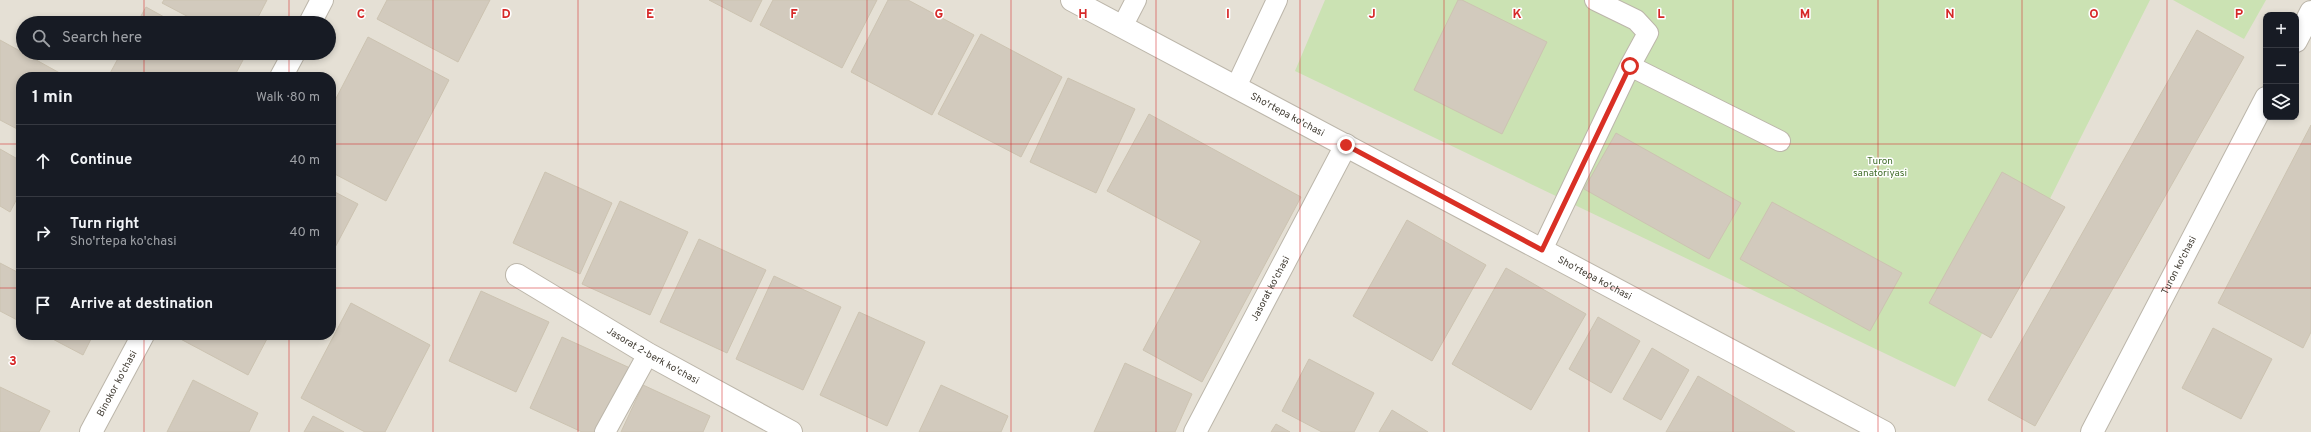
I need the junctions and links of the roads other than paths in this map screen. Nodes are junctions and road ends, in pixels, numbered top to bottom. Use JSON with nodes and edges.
{"nodes":[{"id":1,"x":322,"y":0,"type":"edge"},
{"id":2,"x":1072,"y":0,"type":"edge"},
{"id":3,"x":1136,"y":0,"type":"edge"},
{"id":4,"x":1277,"y":0,"type":"edge"},
{"id":5,"x":1595,"y":0,"type":"edge"},
{"id":6,"x":2311,"y":12,"type":"edge"},
{"id":7,"x":314,"y":16,"type":"edge"},
{"id":8,"x":1122,"y":27,"type":"junction"},
{"id":9,"x":2299,"y":35,"type":"edge"},
{"id":10,"x":290,"y":60,"type":"edge"},
{"id":11,"x":1630,"y":66,"type":"junction"},
{"id":12,"x":284,"y":72,"type":"edge"},
{"id":13,"x":1236,"y":87,"type":"junction"},
{"id":14,"x":2263,"y":104,"type":"edge"},
{"id":15,"x":1780,"y":141,"type":"dead end"},
{"id":16,"x":1346,"y":145,"type":"junction"},
{"id":17,"x":1542,"y":250,"type":"junction"},
{"id":18,"x":517,"y":275,"type":"dead end"},
{"id":19,"x":140,"y":340,"type":"edge"},
{"id":20,"x":648,"y":354,"type":"junction"},
{"id":21,"x":91,"y":432,"type":"edge"},
{"id":22,"x":605,"y":432,"type":"edge"},
{"id":23,"x":792,"y":432,"type":"edge"},
{"id":24,"x":1195,"y":432,"type":"edge"},
{"id":25,"x":1884,"y":432,"type":"edge"},
{"id":26,"x":2092,"y":432,"type":"edge"}],
"edges":[{"from":1,"to":7,"type":"street"},
{"from":2,"to":8,"type":"street","name":"Sho'rtepa ko'chasi"},
{"from":3,"to":8,"type":"lane"},
{"from":4,"to":13,"type":"lane"},
{"from":5,"to":11,"type":"lane"},
{"from":6,"to":9,"type":"street"},
{"from":8,"to":13,"type":"street","name":"Sho'rtepa ko'chasi"},
{"from":10,"to":12,"type":"street"},
{"from":11,"to":15,"type":"lane"},
{"from":11,"to":17,"type":"lane"},
{"from":13,"to":16,"type":"street","name":"Sho'rtepa ko'chasi"},
{"from":14,"to":26,"type":"street","name":"Turon ko'chasi"},
{"from":16,"to":17,"type":"street","name":"Sho'rtepa ko'chasi"},
{"from":16,"to":24,"type":"street","name":"Jasorat ko'chasi"},
{"from":17,"to":25,"type":"street","name":"Sho'rtepa ko'chasi"},
{"from":18,"to":20,"type":"street","name":"Jasorat 2-berk ko'chasi"},
{"from":19,"to":21,"type":"street","name":"Binokor ko'chasi"},
{"from":20,"to":22,"type":"lane"},
{"from":20,"to":23,"type":"street","name":"Jasorat 2-berk ko'chasi"}]}
